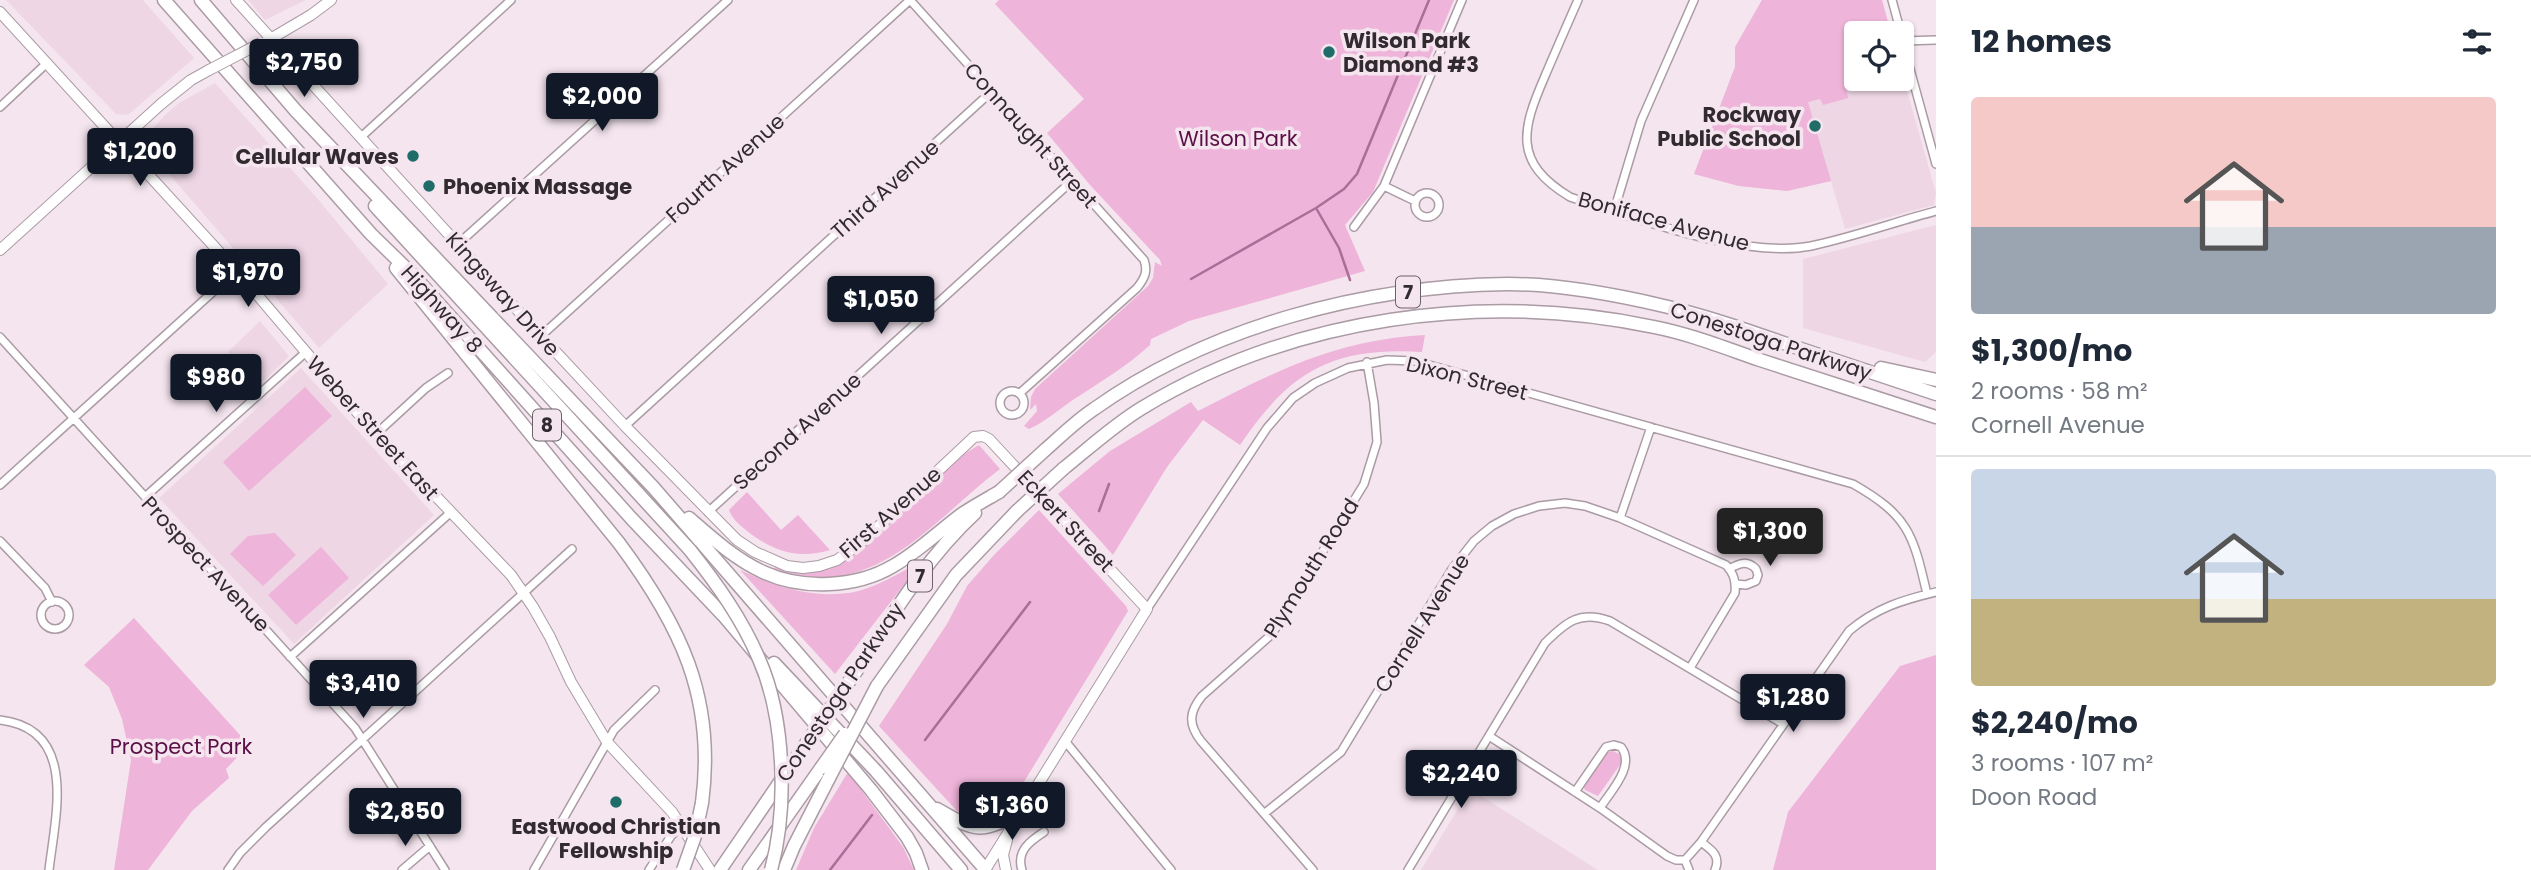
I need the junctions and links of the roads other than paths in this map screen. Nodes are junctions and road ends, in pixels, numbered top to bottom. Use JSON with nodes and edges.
{"nodes":[{"id":1,"x":164,"y":0,"type":"edge"},
{"id":2,"x":201,"y":0,"type":"edge"},
{"id":3,"x":236,"y":0,"type":"edge"},
{"id":4,"x":331,"y":0,"type":"edge"},
{"id":5,"x":511,"y":0,"type":"edge"},
{"id":6,"x":728,"y":0,"type":"edge"},
{"id":7,"x":910,"y":0,"type":"edge"},
{"id":8,"x":1462,"y":0,"type":"edge"},
{"id":9,"x":1578,"y":0,"type":"edge"},
{"id":10,"x":1694,"y":0,"type":"edge"},
{"id":11,"x":1892,"y":0,"type":"edge"},
{"id":12,"x":0,"y":12,"type":"edge"},
{"id":13,"x":1897,"y":21,"type":"edge"},
{"id":14,"x":1936,"y":40,"type":"edge"},
{"id":15,"x":265,"y":41,"type":"junction"},
{"id":16,"x":1914,"y":41,"type":"edge"},
{"id":17,"x":47,"y":64,"type":"junction"},
{"id":18,"x":1914,"y":84,"type":"edge"},
{"id":19,"x":991,"y":92,"type":"junction"},
{"id":20,"x":0,"y":107,"type":"edge"},
{"id":21,"x":296,"y":111,"type":"junction"},
{"id":22,"x":360,"y":138,"type":"junction"},
{"id":23,"x":118,"y":141,"type":"junction"},
{"id":24,"x":1936,"y":164,"type":"edge"},
{"id":25,"x":1073,"y":180,"type":"junction"},
{"id":26,"x":1384,"y":186,"type":"junction"},
{"id":27,"x":1415,"y":201,"type":"dead end"},
{"id":28,"x":1614,"y":211,"type":"junction"},
{"id":29,"x":1936,"y":211,"type":"edge"},
{"id":30,"x":1354,"y":227,"type":"dead end"},
{"id":31,"x":371,"y":234,"type":"junction"},
{"id":32,"x":458,"y":244,"type":"junction"},
{"id":33,"x":0,"y":250,"type":"edge"},
{"id":34,"x":236,"y":271,"type":"junction"},
{"id":35,"x":541,"y":336,"type":"junction"},
{"id":36,"x":0,"y":337,"type":"edge"},
{"id":37,"x":1802,"y":349,"type":"junction"},
{"id":38,"x":306,"y":352,"type":"junction"},
{"id":39,"x":1367,"y":362,"type":"junction"},
{"id":40,"x":448,"y":373,"type":"dead end"},
{"id":41,"x":1936,"y":380,"type":"edge"},
{"id":42,"x":1020,"y":393,"type":"dead end"},
{"id":43,"x":1936,"y":394,"type":"edge"},
{"id":44,"x":1905,"y":407,"type":"junction"},
{"id":45,"x":73,"y":417,"type":"junction"},
{"id":46,"x":1936,"y":417,"type":"edge"},
{"id":47,"x":1936,"y":424,"type":"edge"},
{"id":48,"x":625,"y":426,"type":"junction"},
{"id":49,"x":1651,"y":427,"type":"junction"},
{"id":50,"x":377,"y":433,"type":"junction"},
{"id":51,"x":983,"y":436,"type":"joint"},
{"id":52,"x":0,"y":485,"type":"edge"},
{"id":53,"x":653,"y":487,"type":"junction"},
{"id":54,"x":999,"y":492,"type":"junction"},
{"id":55,"x":145,"y":497,"type":"junction"},
{"id":56,"x":708,"y":512,"type":"junction"},
{"id":57,"x":450,"y":513,"type":"junction"},
{"id":58,"x":1620,"y":518,"type":"junction"},
{"id":59,"x":0,"y":541,"type":"edge"},
{"id":60,"x":572,"y":549,"type":"dead end"},
{"id":61,"x":787,"y":566,"type":"joint"},
{"id":62,"x":1729,"y":569,"type":"junction"},
{"id":63,"x":1736,"y":584,"type":"junction"},
{"id":64,"x":1936,"y":592,"type":"edge"},
{"id":65,"x":523,"y":593,"type":"junction"},
{"id":66,"x":1927,"y":594,"type":"junction"},
{"id":67,"x":52,"y":602,"type":"dead end"},
{"id":68,"x":1147,"y":609,"type":"junction"},
{"id":69,"x":723,"y":615,"type":"junction"},
{"id":70,"x":290,"y":657,"type":"junction"},
{"id":71,"x":1690,"y":668,"type":"junction"},
{"id":72,"x":655,"y":690,"type":"dead end"},
{"id":73,"x":0,"y":720,"type":"edge"},
{"id":74,"x":1783,"y":724,"type":"junction"},
{"id":75,"x":1489,"y":736,"type":"junction"},
{"id":76,"x":362,"y":738,"type":"junction"},
{"id":77,"x":1065,"y":741,"type":"junction"},
{"id":78,"x":607,"y":742,"type":"junction"},
{"id":79,"x":825,"y":773,"type":"junction"},
{"id":80,"x":1575,"y":792,"type":"junction"},
{"id":81,"x":928,"y":804,"type":"junction"},
{"id":82,"x":1600,"y":808,"type":"junction"},
{"id":83,"x":1021,"y":812,"type":"junction"},
{"id":84,"x":1265,"y":813,"type":"junction"},
{"id":85,"x":681,"y":826,"type":"junction"},
{"id":86,"x":1010,"y":828,"type":"junction"},
{"id":87,"x":1044,"y":832,"type":"dead end"},
{"id":88,"x":936,"y":841,"type":"junction"},
{"id":89,"x":1701,"y":842,"type":"junction"},
{"id":90,"x":430,"y":846,"type":"junction"},
{"id":91,"x":1685,"y":860,"type":"junction"},
{"id":92,"x":49,"y":870,"type":"edge"},
{"id":93,"x":228,"y":870,"type":"edge"},
{"id":94,"x":402,"y":870,"type":"edge"},
{"id":95,"x":445,"y":870,"type":"edge"},
{"id":96,"x":534,"y":870,"type":"edge"},
{"id":97,"x":649,"y":870,"type":"edge"},
{"id":98,"x":683,"y":870,"type":"edge"},
{"id":99,"x":710,"y":870,"type":"edge"},
{"id":100,"x":719,"y":870,"type":"edge"},
{"id":101,"x":750,"y":870,"type":"edge"},
{"id":102,"x":771,"y":870,"type":"edge"},
{"id":103,"x":784,"y":870,"type":"edge"},
{"id":104,"x":922,"y":870,"type":"edge"},
{"id":105,"x":946,"y":870,"type":"edge"},
{"id":106,"x":961,"y":870,"type":"edge"},
{"id":107,"x":985,"y":870,"type":"edge"},
{"id":108,"x":1006,"y":870,"type":"edge"},
{"id":109,"x":1022,"y":870,"type":"edge"},
{"id":110,"x":1171,"y":870,"type":"edge"},
{"id":111,"x":1313,"y":870,"type":"edge"},
{"id":112,"x":1408,"y":870,"type":"edge"},
{"id":113,"x":1689,"y":870,"type":"edge"},
{"id":114,"x":1714,"y":870,"type":"edge"}],
"edges":[{"from":1,"to":31,"type":"highway","name":"Highway 8","number":"8"},
{"from":2,"to":21,"type":"highway","name":"Highway 8","number":"8"},
{"from":3,"to":15,"type":"street","name":"Kingsway Drive"},
{"from":4,"to":15,"type":"street"},
{"from":5,"to":22,"type":"street"},
{"from":6,"to":32,"type":"street"},
{"from":7,"to":19,"type":"street","name":"Connaught Street"},
{"from":7,"to":35,"type":"street","name":"Fourth Avenue"},
{"from":8,"to":26,"type":"street"},
{"from":9,"to":28,"type":"street","name":"Boniface Avenue"},
{"from":10,"to":28,"type":"street"},
{"from":11,"to":13,"type":"street"},
{"from":12,"to":17,"type":"street","name":"Weber Street East"},
{"from":14,"to":16,"type":"street"},
{"from":15,"to":22,"type":"street","name":"Kingsway Drive"},
{"from":15,"to":23,"type":"street","bridge":true},
{"from":17,"to":20,"type":"street"},
{"from":17,"to":23,"type":"street","name":"Weber Street East"},
{"from":18,"to":24,"type":"street"},
{"from":19,"to":25,"type":"street","name":"Connaught Street"},
{"from":19,"to":48,"type":"street","name":"Third Avenue"},
{"from":21,"to":53,"type":"highway","name":"Highway 8","number":"8"},
{"from":21,"to":102,"type":"highway","bridge":true},
{"from":22,"to":32,"type":"street","name":"Kingsway Drive"},
{"from":23,"to":33,"type":"street"},
{"from":23,"to":34,"type":"street","name":"Weber Street East"},
{"from":25,"to":42,"type":"street","name":"Connaught Street"},
{"from":25,"to":56,"type":"street","name":"Second Avenue"},
{"from":26,"to":27,"type":"street"},
{"from":26,"to":30,"type":"street"},
{"from":28,"to":29,"type":"street","name":"Boniface Avenue"},
{"from":31,"to":69,"type":"highway","name":"Highway 8","number":"8"},
{"from":31,"to":98,"type":"highway","bridge":true},
{"from":32,"to":35,"type":"street","name":"Kingsway Drive"},
{"from":34,"to":38,"type":"street","name":"Weber Street East"},
{"from":34,"to":45,"type":"street"},
{"from":35,"to":48,"type":"street","name":"Kingsway Drive"},
{"from":36,"to":45,"type":"street","name":"Prospect Avenue"},
{"from":37,"to":41,"type":"highway"},
{"from":37,"to":43,"type":"highway","name":"Conestoga Parkway","number":"7"},
{"from":37,"to":54,"type":"highway","name":"Conestoga Parkway","number":"7","bridge":true},
{"from":38,"to":50,"type":"street","name":"Weber Street East"},
{"from":38,"to":55,"type":"street"},
{"from":39,"to":49,"type":"street","name":"Dixon Street"},
{"from":39,"to":68,"type":"street","name":"Dixon Street"},
{"from":39,"to":84,"type":"street","name":"Plymouth Road"},
{"from":40,"to":50,"type":"street"},
{"from":44,"to":46,"type":"highway","name":"Conestoga Parkway","number":"7"},
{"from":44,"to":47,"type":"highway"},
{"from":44,"to":79,"type":"highway","name":"Conestoga Parkway","number":"7","bridge":true},
{"from":45,"to":52,"type":"street"},
{"from":45,"to":55,"type":"street","name":"Prospect Avenue"},
{"from":48,"to":56,"type":"street","name":"Kingsway Drive"},
{"from":49,"to":58,"type":"street"},
{"from":49,"to":66,"type":"street","name":"Dixon Street"},
{"from":50,"to":57,"type":"street","name":"Weber Street East"},
{"from":51,"to":61,"type":"street","name":"First Avenue"},
{"from":51,"to":68,"type":"street","name":"Eckert Street"},
{"from":53,"to":54,"type":"highway"},
{"from":53,"to":81,"type":"highway"},
{"from":54,"to":100,"type":"highway","name":"Conestoga Parkway","number":"7","bridge":true},
{"from":55,"to":70,"type":"street","name":"Prospect Avenue"},
{"from":56,"to":61,"type":"street","name":"Kingsway Drive"},
{"from":57,"to":65,"type":"street","name":"Weber Street East"},
{"from":57,"to":70,"type":"street"},
{"from":58,"to":62,"type":"street","name":"Cornell Avenue"},
{"from":58,"to":84,"type":"street","name":"Cornell Avenue"},
{"from":59,"to":67,"type":"street"},
{"from":60,"to":65,"type":"street"},
{"from":62,"to":63,"type":"street"},
{"from":62,"to":63,"type":"street","name":"Cornell Avenue"},
{"from":63,"to":71,"type":"street","name":"Cornell Avenue"},
{"from":64,"to":66,"type":"street"},
{"from":65,"to":76,"type":"street"},
{"from":65,"to":78,"type":"street","name":"Weber Street East"},
{"from":66,"to":74,"type":"street"},
{"from":68,"to":77,"type":"street","name":"Dixon Street"},
{"from":69,"to":88,"type":"highway"},
{"from":69,"to":104,"type":"highway"},
{"from":70,"to":76,"type":"street","name":"Prospect Avenue"},
{"from":71,"to":74,"type":"street"},
{"from":71,"to":75,"type":"street"},
{"from":72,"to":78,"type":"street"},
{"from":73,"to":92,"type":"street"},
{"from":74,"to":89,"type":"street"},
{"from":75,"to":80,"type":"street"},
{"from":75,"to":112,"type":"street"},
{"from":76,"to":90,"type":"street","name":"Prospect Avenue"},
{"from":76,"to":93,"type":"street"},
{"from":77,"to":83,"type":"street","name":"Dixon Street"},
{"from":77,"to":110,"type":"street"},
{"from":78,"to":85,"type":"street","name":"Weber Street East"},
{"from":78,"to":96,"type":"street"},
{"from":79,"to":101,"type":"highway","name":"Conestoga Parkway","number":"7"},
{"from":79,"to":103,"type":"highway"},
{"from":80,"to":82,"type":"street"},
{"from":80,"to":82,"type":"street"},
{"from":81,"to":83,"type":"highway"},
{"from":81,"to":107,"type":"highway"},
{"from":82,"to":91,"type":"street"},
{"from":83,"to":86,"type":"street","name":"Dixon Street"},
{"from":84,"to":111,"type":"street","name":"Plymouth Road"},
{"from":85,"to":97,"type":"street"},
{"from":85,"to":99,"type":"street","name":"Weber Street East"},
{"from":86,"to":107,"type":"street","name":"Dixon Street"},
{"from":86,"to":108,"type":"street"},
{"from":87,"to":109,"type":"street"},
{"from":88,"to":105,"type":"highway"},
{"from":88,"to":106,"type":"highway"},
{"from":89,"to":91,"type":"street"},
{"from":89,"to":114,"type":"street"},
{"from":90,"to":94,"type":"street"},
{"from":90,"to":95,"type":"street","name":"Prospect Avenue"},
{"from":91,"to":113,"type":"street"}]}
